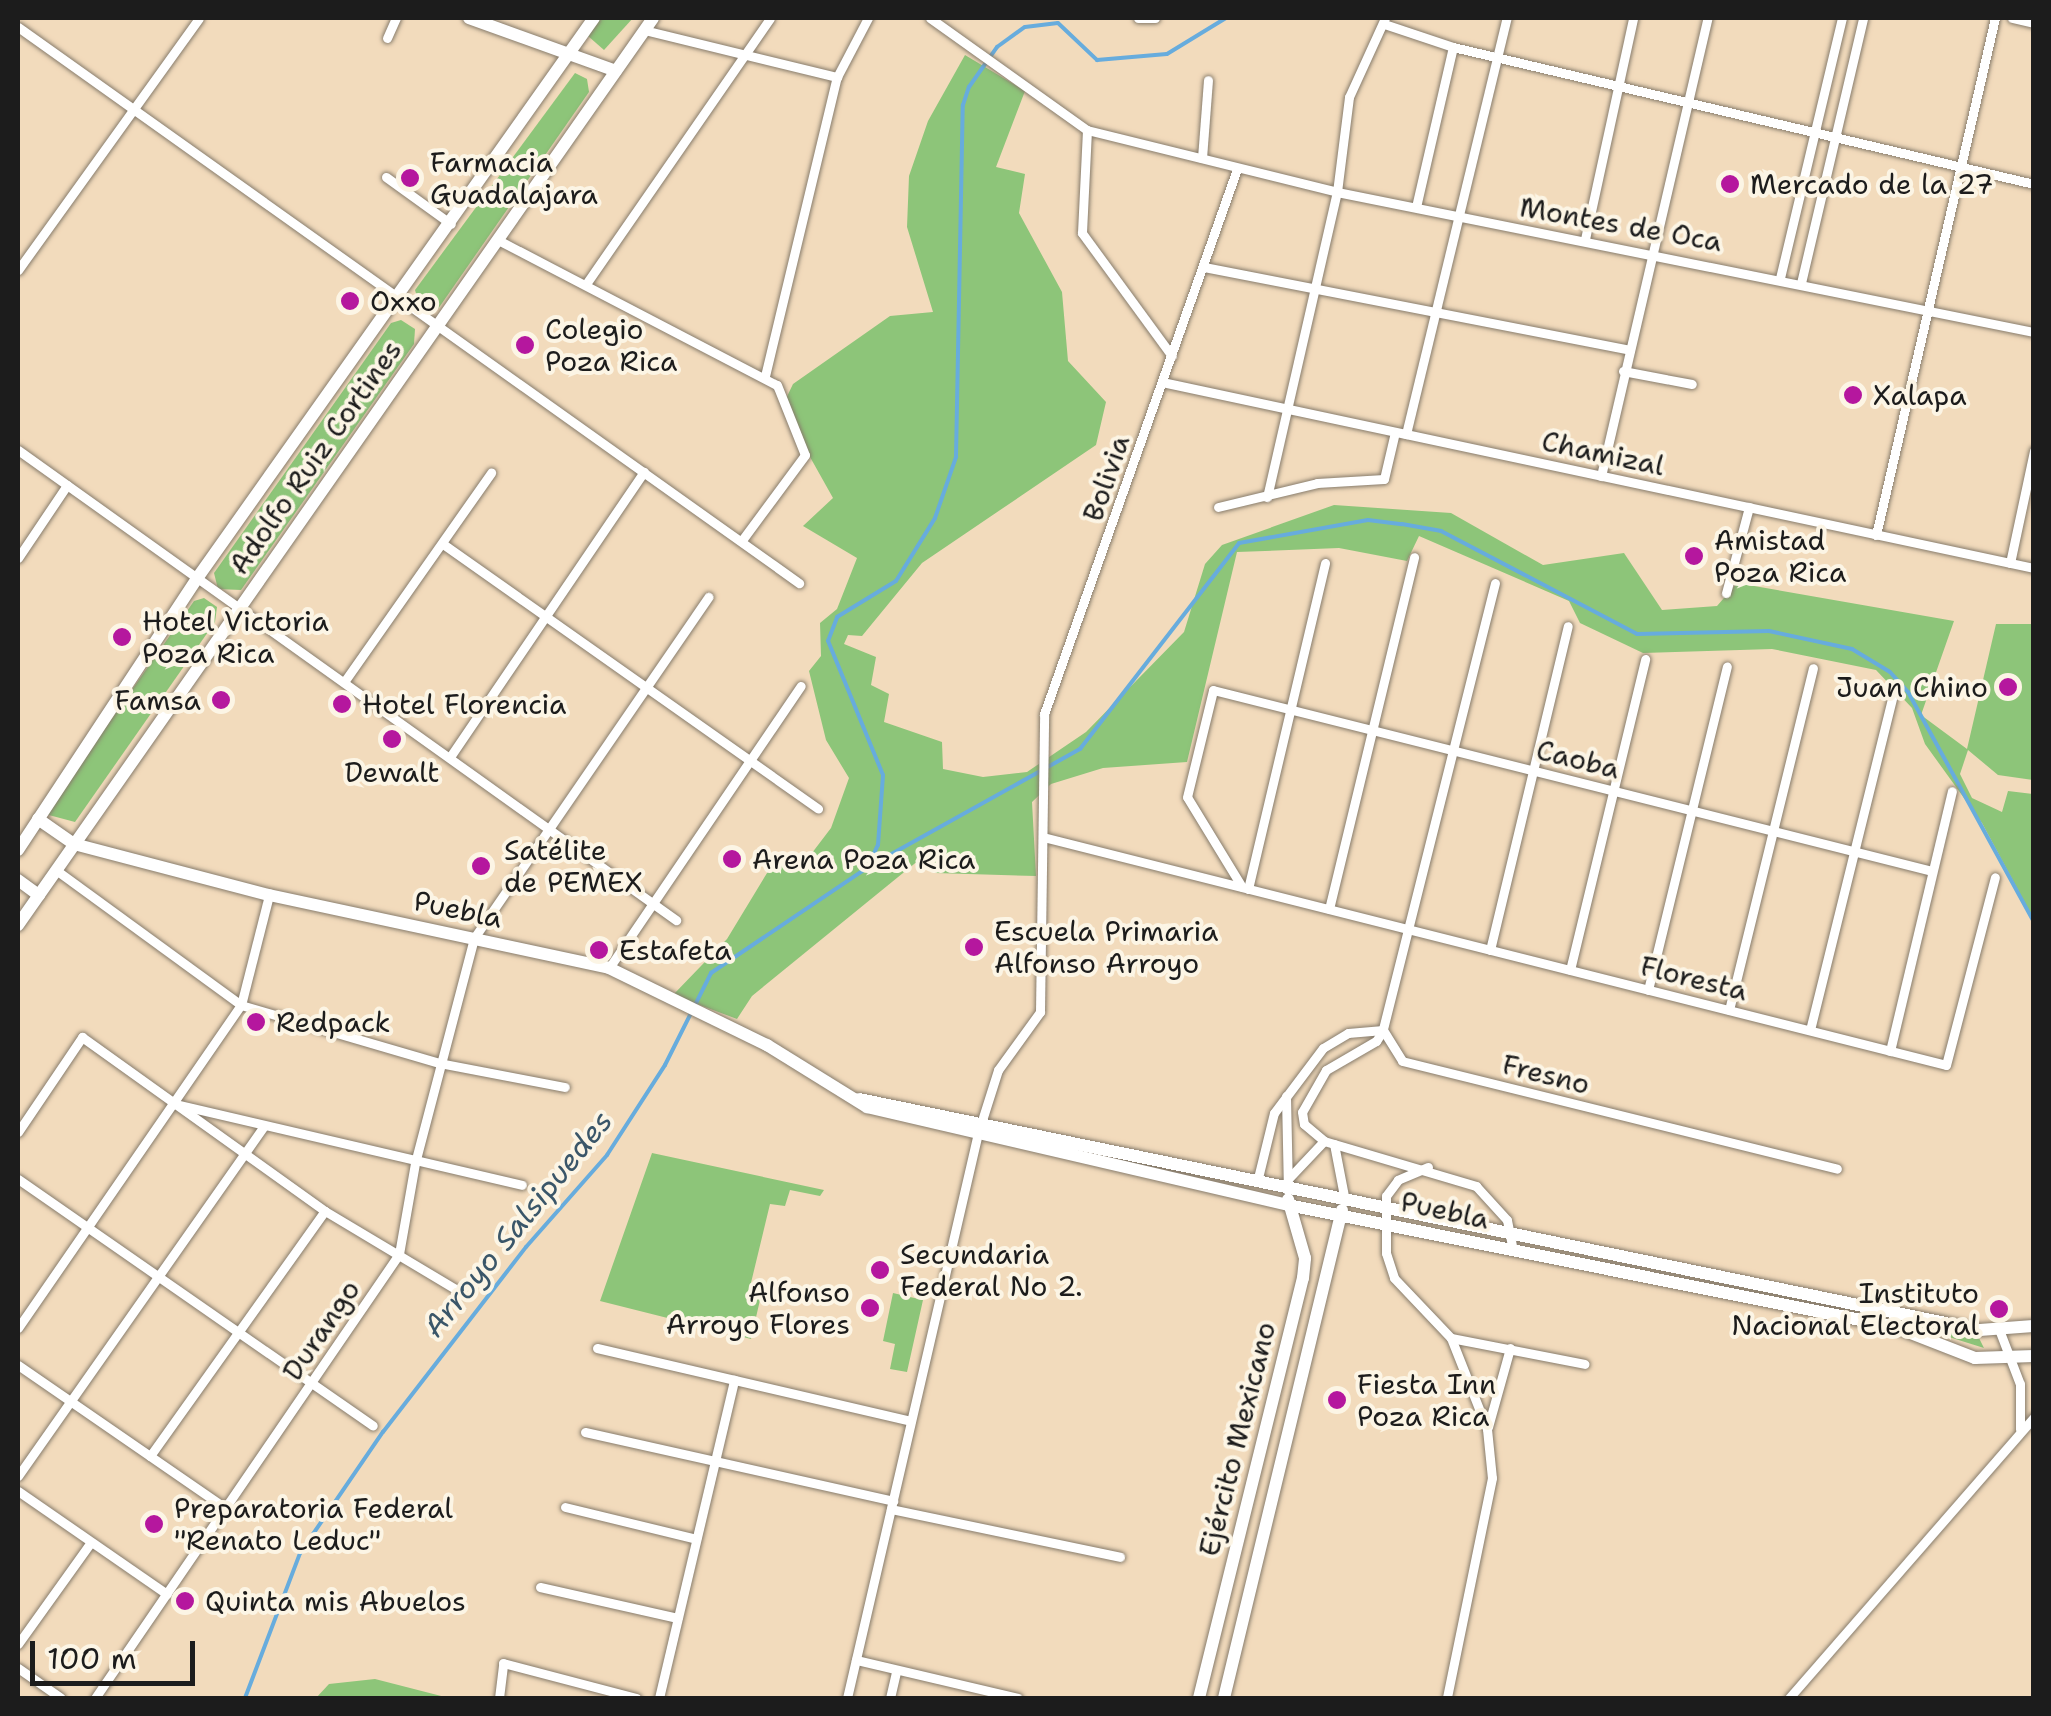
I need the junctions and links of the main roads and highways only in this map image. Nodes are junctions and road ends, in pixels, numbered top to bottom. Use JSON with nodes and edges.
{"nodes":[{"id":1,"x":470,"y":18,"type":"edge"},
{"id":2,"x":594,"y":18,"type":"edge"},
{"id":3,"x":653,"y":18,"type":"edge"},
{"id":4,"x":571,"y":52,"type":"junction"},
{"id":5,"x":616,"y":71,"type":"junction"},
{"id":6,"x":38,"y":819,"type":"junction"},
{"id":7,"x":74,"y":844,"type":"junction"},
{"id":8,"x":18,"y":850,"type":"edge"},
{"id":9,"x":18,"y":880,"type":"edge"},
{"id":10,"x":39,"y":895,"type":"junction"},
{"id":11,"x":18,"y":925,"type":"edge"},
{"id":12,"x":980,"y":1127,"type":"junction"},
{"id":13,"x":1288,"y":1192,"type":"junction"},
{"id":14,"x":1343,"y":1208,"type":"junction"},
{"id":15,"x":1514,"y":1243,"type":"junction"},
{"id":16,"x":1304,"y":1258,"type":"junction"},
{"id":17,"x":1325,"y":1271,"type":"junction"},
{"id":18,"x":2034,"y":1326,"type":"edge"},
{"id":19,"x":2034,"y":1356,"type":"edge"},
{"id":20,"x":1238,"y":1541,"type":"junction"},
{"id":21,"x":1260,"y":1547,"type":"junction"},
{"id":22,"x":1199,"y":1698,"type":"edge"},
{"id":23,"x":1224,"y":1698,"type":"edge"}],
"edges":[{"from":1,"to":4,"type":"main road"},
{"from":2,"to":4,"type":"main road","name":"Adolfo Ruiz Cortines"},
{"from":3,"to":5,"type":"main road","name":"Adolfo Ruiz Cortines"},
{"from":4,"to":5,"type":"main road"},
{"from":4,"to":6,"type":"main road","name":"Adolfo Ruiz Cortines"},
{"from":5,"to":7,"type":"main road","name":"Adolfo Ruiz Cortines"},
{"from":6,"to":7,"type":"main road","name":"Puebla"},
{"from":6,"to":8,"type":"main road","name":"Adolfo Ruiz Cortines"},
{"from":7,"to":10,"type":"main road","name":"Adolfo Ruiz Cortines"},
{"from":7,"to":12,"type":"main road","name":"Puebla"},
{"from":9,"to":10,"type":"main road"},
{"from":10,"to":11,"type":"main road","name":"Adolfo Ruiz Cortines"},
{"from":12,"to":13,"type":"main road","name":"Puebla"},
{"from":12,"to":13,"type":"main road","name":"Puebla"},
{"from":13,"to":14,"type":"main road","name":"Puebla"},
{"from":13,"to":16,"type":"main road","name":"Ejército Mexicano"},
{"from":14,"to":15,"type":"main road","name":"Puebla"},
{"from":14,"to":17,"type":"main road","name":"Ejército Mexicano"},
{"from":15,"to":18,"type":"main road","name":"Puebla"},
{"from":15,"to":19,"type":"main road","name":"Puebla"},
{"from":16,"to":17,"type":"main road"},
{"from":16,"to":20,"type":"main road","name":"Ejército Mexicano"},
{"from":17,"to":21,"type":"main road","name":"Ejército Mexicano"},
{"from":20,"to":21,"type":"main road"},
{"from":20,"to":22,"type":"main road","name":"Ejército Mexicano"},
{"from":21,"to":23,"type":"main road","name":"Ejército Mexicano"}]}
